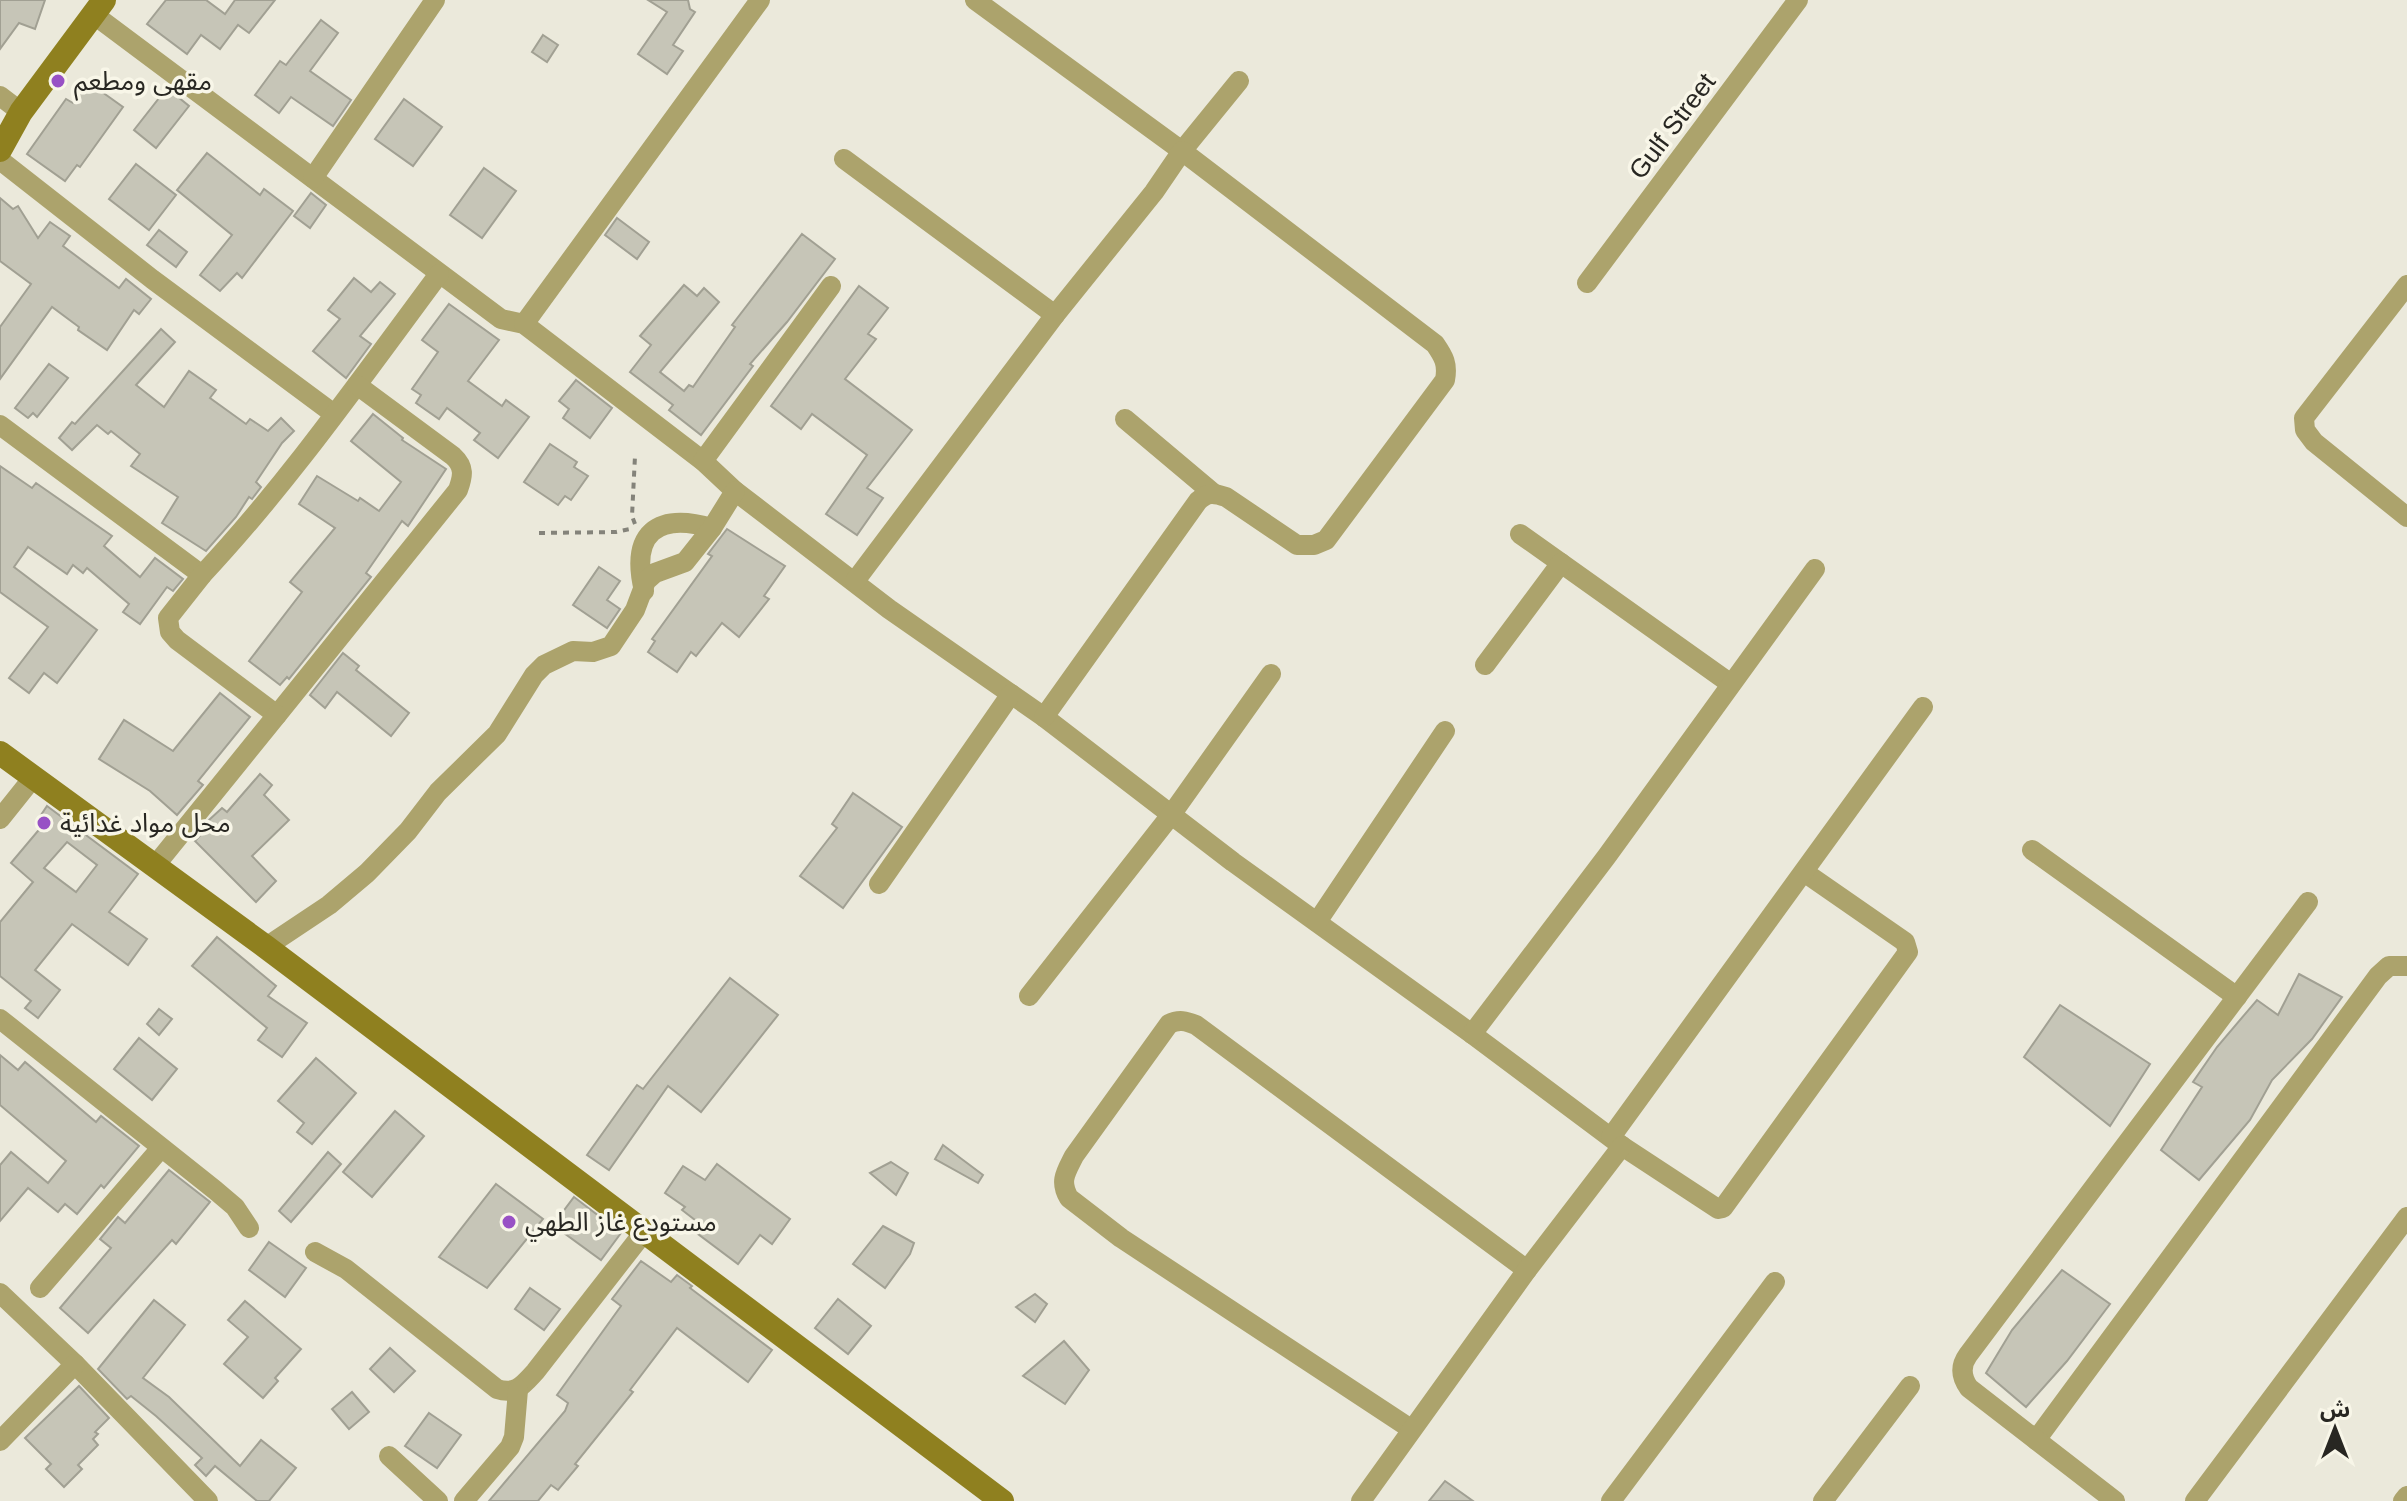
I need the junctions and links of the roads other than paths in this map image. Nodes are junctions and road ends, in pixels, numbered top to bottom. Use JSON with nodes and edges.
{"nodes":[{"id":1,"x":435,"y":0,"type":"edge"},
{"id":2,"x":760,"y":0,"type":"edge"},
{"id":3,"x":975,"y":0,"type":"edge"},
{"id":4,"x":1798,"y":0,"type":"edge"},
{"id":5,"x":98,"y":7,"type":"edge"},
{"id":6,"x":1239,"y":81,"type":"dead end"},
{"id":7,"x":0,"y":96,"type":"edge"},
{"id":8,"x":21,"y":112,"type":"junction"},
{"id":9,"x":0,"y":150,"type":"edge"},
{"id":10,"x":1182,"y":151,"type":"junction"},
{"id":11,"x":844,"y":159,"type":"dead end"},
{"id":12,"x":0,"y":160,"type":"edge"},
{"id":13,"x":313,"y":178,"type":"junction"},
{"id":14,"x":439,"y":274,"type":"junction"},
{"id":15,"x":1587,"y":283,"type":"dead end"},
{"id":16,"x":2407,"y":285,"type":"edge"},
{"id":17,"x":831,"y":286,"type":"dead end"},
{"id":18,"x":1055,"y":315,"type":"junction"},
{"id":19,"x":524,"y":324,"type":"junction"},
{"id":20,"x":357,"y":385,"type":"junction"},
{"id":21,"x":334,"y":414,"type":"junction"},
{"id":22,"x":1125,"y":419,"type":"dead end"},
{"id":23,"x":0,"y":425,"type":"edge"},
{"id":24,"x":703,"y":461,"type":"junction"},
{"id":25,"x":735,"y":491,"type":"junction"},
{"id":26,"x":1213,"y":493,"type":"junction"},
{"id":27,"x":2407,"y":517,"type":"edge"},
{"id":28,"x":712,"y":528,"type":"junction"},
{"id":29,"x":1520,"y":534,"type":"dead end"},
{"id":30,"x":1561,"y":563,"type":"junction"},
{"id":31,"x":1815,"y":569,"type":"dead end"},
{"id":32,"x":202,"y":575,"type":"junction"},
{"id":33,"x":855,"y":581,"type":"junction"},
{"id":34,"x":644,"y":591,"type":"junction"},
{"id":35,"x":1485,"y":665,"type":"dead end"},
{"id":36,"x":1271,"y":674,"type":"dead end"},
{"id":37,"x":1731,"y":684,"type":"junction"},
{"id":38,"x":1011,"y":694,"type":"junction"},
{"id":39,"x":1923,"y":707,"type":"dead end"},
{"id":40,"x":277,"y":715,"type":"junction"},
{"id":41,"x":1044,"y":717,"type":"junction"},
{"id":42,"x":1445,"y":731,"type":"dead end"},
{"id":43,"x":0,"y":753,"type":"edge"},
{"id":44,"x":32,"y":779,"type":"junction"},
{"id":45,"x":1171,"y":815,"type":"junction"},
{"id":46,"x":0,"y":819,"type":"edge"},
{"id":47,"x":2032,"y":850,"type":"dead end"},
{"id":48,"x":154,"y":867,"type":"junction"},
{"id":49,"x":1804,"y":872,"type":"junction"},
{"id":50,"x":879,"y":884,"type":"dead end"},
{"id":51,"x":2308,"y":902,"type":"dead end"},
{"id":52,"x":1317,"y":922,"type":"junction"},
{"id":53,"x":266,"y":947,"type":"junction"},
{"id":54,"x":2407,"y":966,"type":"edge"},
{"id":55,"x":1029,"y":996,"type":"dead end"},
{"id":56,"x":2237,"y":997,"type":"junction"},
{"id":57,"x":0,"y":1019,"type":"edge"},
{"id":58,"x":1472,"y":1034,"type":"junction"},
{"id":59,"x":1617,"y":1141,"type":"junction"},
{"id":60,"x":161,"y":1148,"type":"junction"},
{"id":61,"x":2407,"y":1217,"type":"edge"},
{"id":62,"x":249,"y":1228,"type":"dead end"},
{"id":63,"x":644,"y":1232,"type":"junction"},
{"id":64,"x":315,"y":1252,"type":"dead end"},
{"id":65,"x":1527,"y":1270,"type":"junction"},
{"id":66,"x":1775,"y":1282,"type":"dead end"},
{"id":67,"x":40,"y":1288,"type":"dead end"},
{"id":68,"x":0,"y":1293,"type":"edge"},
{"id":69,"x":75,"y":1364,"type":"junction"},
{"id":70,"x":1910,"y":1386,"type":"dead end"},
{"id":71,"x":518,"y":1390,"type":"junction"},
{"id":72,"x":1411,"y":1429,"type":"junction"},
{"id":73,"x":2036,"y":1440,"type":"junction"},
{"id":74,"x":0,"y":1441,"type":"edge"},
{"id":75,"x":389,"y":1456,"type":"dead end"},
{"id":76,"x":2407,"y":1496,"type":"edge"},
{"id":77,"x":208,"y":1501,"type":"edge"},
{"id":78,"x":438,"y":1501,"type":"edge"},
{"id":79,"x":464,"y":1501,"type":"edge"},
{"id":80,"x":1002,"y":1501,"type":"edge"},
{"id":81,"x":1361,"y":1501,"type":"edge"},
{"id":82,"x":1611,"y":1501,"type":"edge"},
{"id":83,"x":1823,"y":1501,"type":"edge"},
{"id":84,"x":2115,"y":1501,"type":"edge"},
{"id":85,"x":2195,"y":1501,"type":"edge"},
{"id":86,"x":2403,"y":1501,"type":"edge"}],
"edges":[{"from":1,"to":13,"type":"street"},
{"from":2,"to":19,"type":"street"},
{"from":3,"to":10,"type":"street"},
{"from":4,"to":15,"type":"street","name":"Gulf Street"},
{"from":5,"to":8,"type":"street"},
{"from":5,"to":13,"type":"street"},
{"from":6,"to":10,"type":"street"},
{"from":7,"to":8,"type":"street"},
{"from":8,"to":9,"type":"street"},
{"from":10,"to":18,"type":"street"},
{"from":10,"to":26,"type":"street"},
{"from":11,"to":18,"type":"street"},
{"from":12,"to":21,"type":"street"},
{"from":13,"to":14,"type":"street"},
{"from":14,"to":19,"type":"street"},
{"from":14,"to":20,"type":"street"},
{"from":16,"to":27,"type":"street"},
{"from":17,"to":24,"type":"street"},
{"from":18,"to":33,"type":"street"},
{"from":19,"to":24,"type":"street"},
{"from":20,"to":21,"type":"street"},
{"from":20,"to":40,"type":"street"},
{"from":21,"to":32,"type":"street"},
{"from":22,"to":26,"type":"street"},
{"from":23,"to":32,"type":"street"},
{"from":24,"to":25,"type":"street"},
{"from":25,"to":28,"type":"street"},
{"from":25,"to":33,"type":"street"},
{"from":26,"to":41,"type":"street"},
{"from":28,"to":34,"type":"street"},
{"from":28,"to":34,"type":"street"},
{"from":29,"to":30,"type":"street"},
{"from":30,"to":35,"type":"street"},
{"from":30,"to":37,"type":"street"},
{"from":31,"to":37,"type":"street"},
{"from":32,"to":40,"type":"street"},
{"from":33,"to":38,"type":"street"},
{"from":34,"to":53,"type":"street"},
{"from":36,"to":45,"type":"street"},
{"from":37,"to":58,"type":"street"},
{"from":38,"to":41,"type":"street"},
{"from":38,"to":50,"type":"street"},
{"from":39,"to":49,"type":"street"},
{"from":40,"to":48,"type":"street"},
{"from":41,"to":45,"type":"street"},
{"from":42,"to":52,"type":"street"},
{"from":43,"to":44,"type":"street"},
{"from":44,"to":46,"type":"street"},
{"from":44,"to":48,"type":"street"},
{"from":45,"to":52,"type":"street"},
{"from":45,"to":55,"type":"street"},
{"from":47,"to":56,"type":"street"},
{"from":48,"to":53,"type":"street"},
{"from":49,"to":59,"type":"street"},
{"from":49,"to":59,"type":"street"},
{"from":51,"to":56,"type":"street"},
{"from":52,"to":58,"type":"street"},
{"from":53,"to":63,"type":"street"},
{"from":54,"to":73,"type":"street"},
{"from":56,"to":73,"type":"street"},
{"from":57,"to":60,"type":"street"},
{"from":58,"to":59,"type":"street"},
{"from":59,"to":65,"type":"street"},
{"from":60,"to":62,"type":"street"},
{"from":60,"to":67,"type":"street"},
{"from":61,"to":85,"type":"street"},
{"from":63,"to":71,"type":"street"},
{"from":63,"to":80,"type":"street"},
{"from":64,"to":71,"type":"street"},
{"from":65,"to":72,"type":"street"},
{"from":65,"to":72,"type":"street"},
{"from":66,"to":82,"type":"street"},
{"from":68,"to":69,"type":"street"},
{"from":69,"to":74,"type":"street"},
{"from":69,"to":77,"type":"street"},
{"from":70,"to":83,"type":"street"},
{"from":71,"to":79,"type":"street"},
{"from":72,"to":81,"type":"street"},
{"from":73,"to":84,"type":"street"},
{"from":75,"to":78,"type":"street"},
{"from":76,"to":86,"type":"street"}]}
